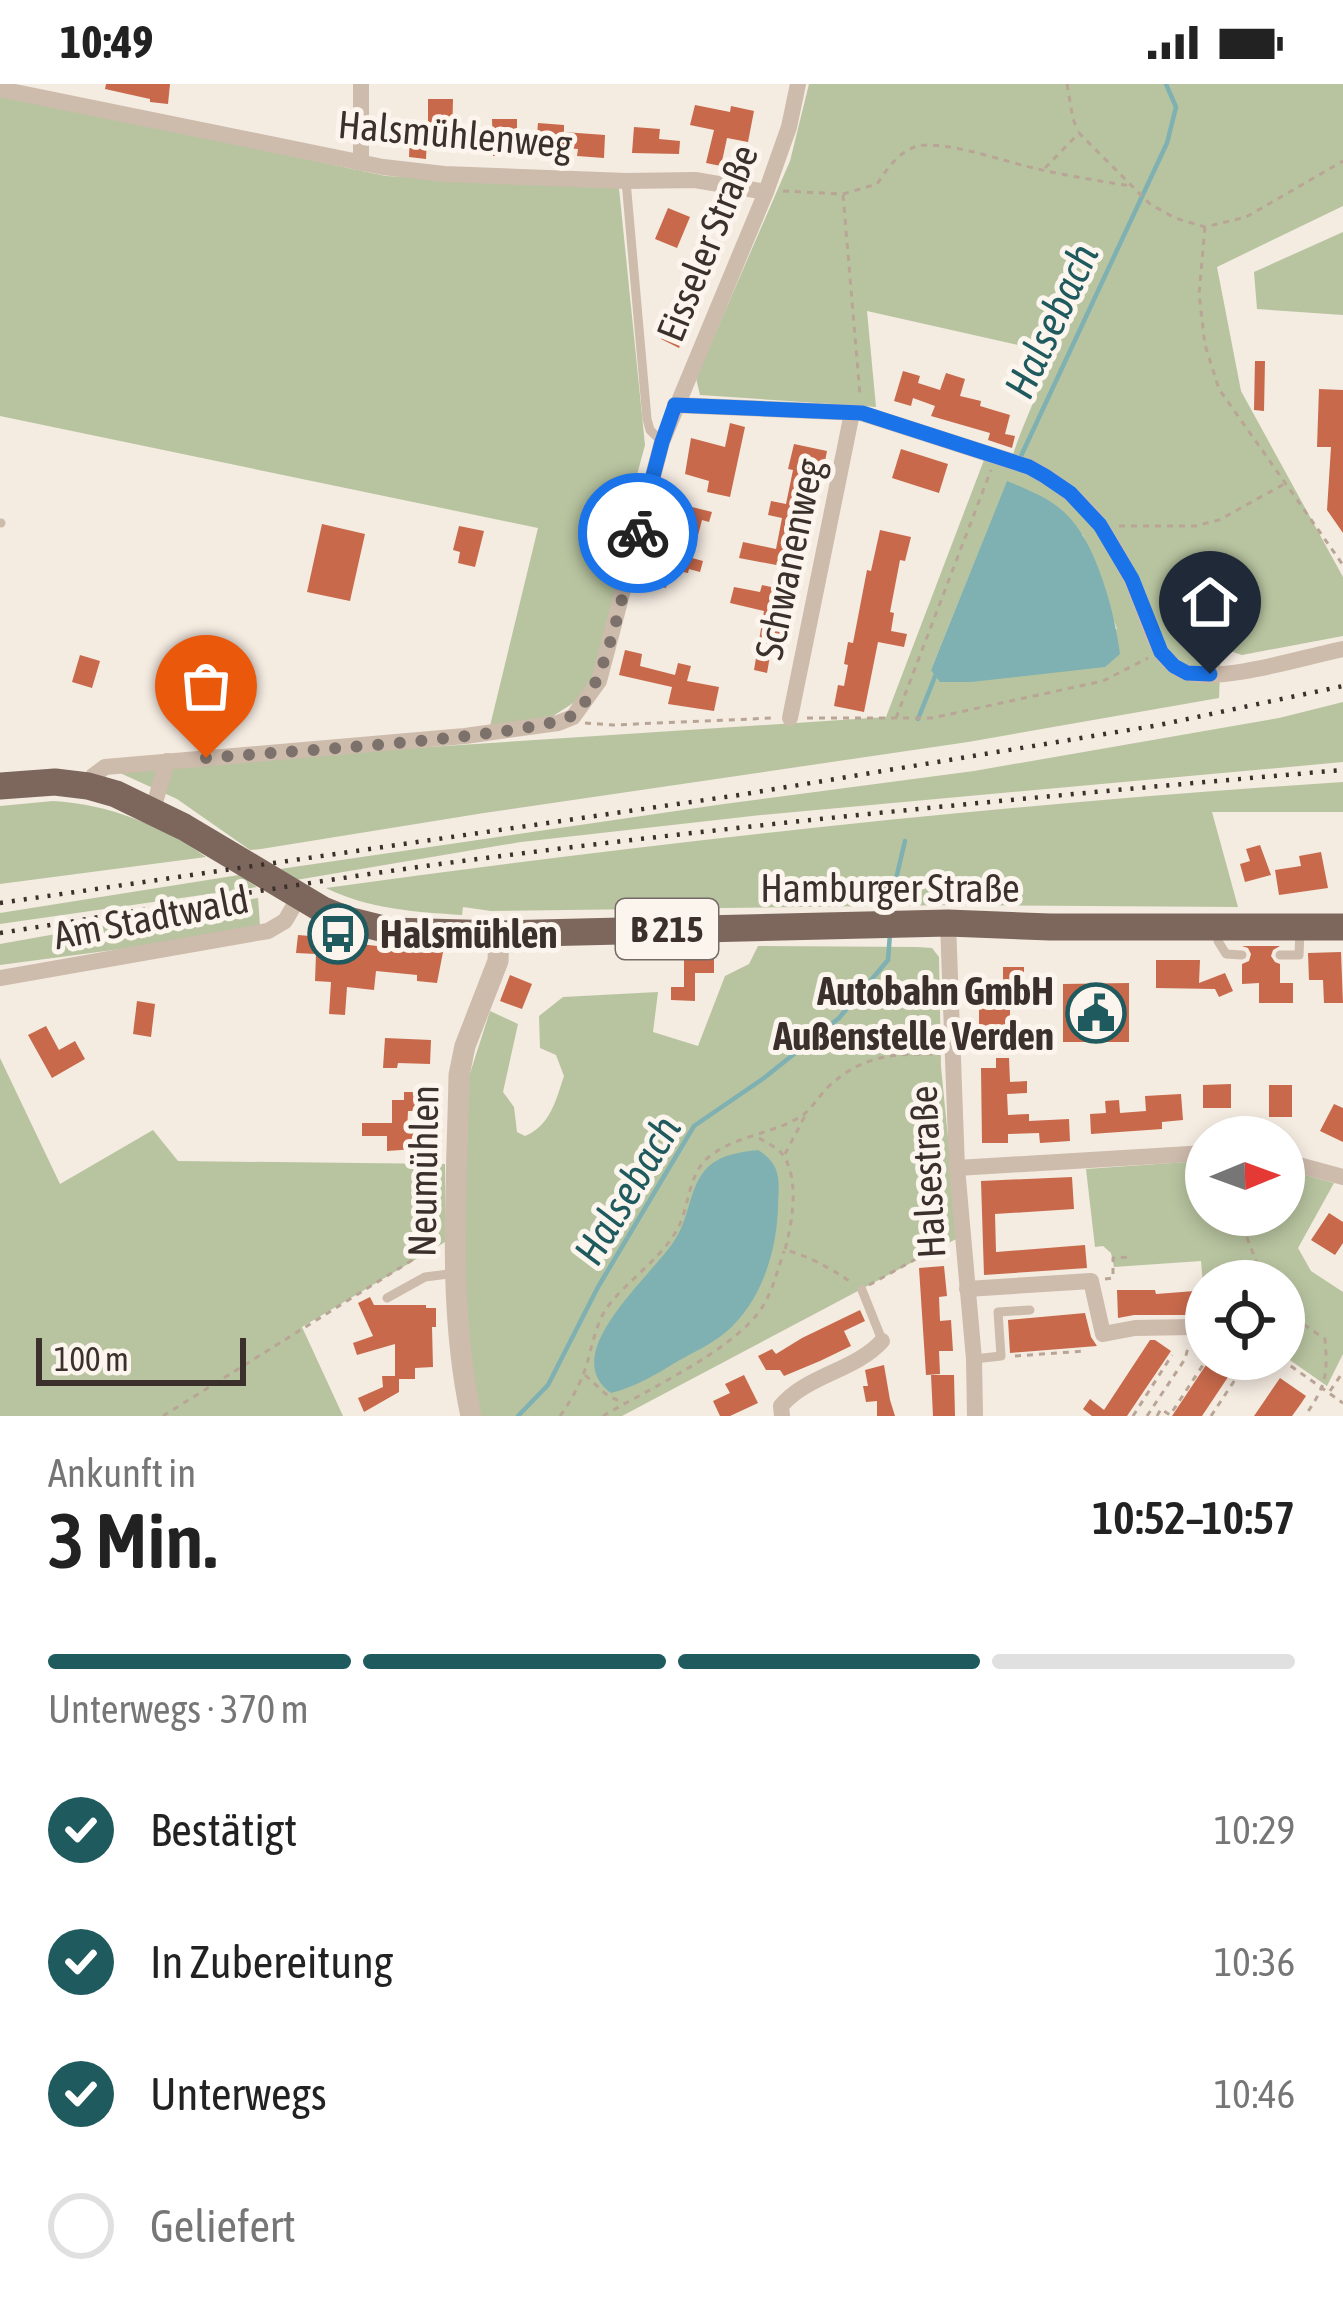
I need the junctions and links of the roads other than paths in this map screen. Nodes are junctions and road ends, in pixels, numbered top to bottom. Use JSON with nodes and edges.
{"nodes":[{"id":1,"x":361,"y":84,"type":"edge"},
{"id":2,"x":798,"y":84,"type":"edge"},
{"id":3,"x":0,"y":89,"type":"edge"},
{"id":4,"x":361,"y":163,"type":"junction"},
{"id":5,"x":626,"y":181,"type":"junction"},
{"id":6,"x":766,"y":192,"type":"junction"},
{"id":7,"x":675,"y":405,"type":"junction"},
{"id":8,"x":857,"y":413,"type":"junction"},
{"id":9,"x":662,"y":442,"type":"junction"},
{"id":10,"x":1343,"y":649,"type":"edge"},
{"id":11,"x":790,"y":718,"type":"road end"},
{"id":12,"x":166,"y":760,"type":"junction"},
{"id":13,"x":0,"y":786,"type":"edge"},
{"id":14,"x":88,"y":786,"type":"junction"},
{"id":15,"x":152,"y":809,"type":"junction"},
{"id":16,"x":299,"y":897,"type":"junction"},
{"id":17,"x":948,"y":923,"type":"junction"},
{"id":18,"x":1219,"y":927,"type":"junction"},
{"id":19,"x":1300,"y":927,"type":"junction"},
{"id":20,"x":1343,"y":928,"type":"edge"},
{"id":21,"x":499,"y":934,"type":"junction"},
{"id":22,"x":1242,"y":955,"type":"dead end"},
{"id":23,"x":1280,"y":955,"type":"dead end"},
{"id":24,"x":0,"y":978,"type":"edge"},
{"id":25,"x":1185,"y":1154,"type":"edge"},
{"id":26,"x":1305,"y":1167,"type":"edge"},
{"id":27,"x":958,"y":1168,"type":"junction"},
{"id":28,"x":1343,"y":1177,"type":"edge"},
{"id":29,"x":456,"y":1273,"type":"junction"},
{"id":30,"x":862,"y":1289,"type":"road end"},
{"id":31,"x":968,"y":1289,"type":"junction"},
{"id":32,"x":386,"y":1298,"type":"dead end"},
{"id":33,"x":1030,"y":1310,"type":"dead end"},
{"id":34,"x":1185,"y":1327,"type":"edge"},
{"id":35,"x":882,"y":1341,"type":"joint"},
{"id":36,"x":974,"y":1359,"type":"junction"},
{"id":37,"x":470,"y":1416,"type":"edge"},
{"id":38,"x":782,"y":1416,"type":"edge"},
{"id":39,"x":975,"y":1416,"type":"edge"}],
"edges":[{"from":1,"to":4,"type":"street"},
{"from":2,"to":6,"type":"street","name":"Eisseler Straße"},
{"from":3,"to":4,"type":"street","name":"Halsmühlenweg"},
{"from":4,"to":5,"type":"street","name":"Halsmühlenweg"},
{"from":5,"to":6,"type":"street","name":"Halsmühlenweg"},
{"from":5,"to":9,"type":"lane"},
{"from":6,"to":7,"type":"street","name":"Eisseler Straße"},
{"from":7,"to":8,"type":"street"},
{"from":7,"to":9,"type":"street","name":"Eisseler Straße"},
{"from":8,"to":10,"type":"street"},
{"from":8,"to":11,"type":"street","name":"Schwanenweg"},
{"from":9,"to":12,"type":"street","name":"Eisseler Straße"},
{"from":12,"to":14,"type":"street"},
{"from":12,"to":15,"type":"street"},
{"from":13,"to":14,"type":"main road","number":"B 215"},
{"from":14,"to":15,"type":"main road","number":"B 215"},
{"from":15,"to":16,"type":"main road","number":"B 215"},
{"from":16,"to":21,"type":"main road","name":"Hamburger Straße","number":"B 215"},
{"from":16,"to":24,"type":"street","name":"Am Stadtwald"},
{"from":17,"to":18,"type":"main road","name":"Hamburger Straße","number":"B 215"},
{"from":17,"to":21,"type":"main road","name":"Hamburger Straße","number":"B 215"},
{"from":17,"to":27,"type":"street","name":"Halsestraße"},
{"from":18,"to":19,"type":"main road","name":"Hamburger Straße","number":"B 215"},
{"from":18,"to":22,"type":"lane"},
{"from":19,"to":20,"type":"main road","name":"Hamburger Straße","number":"B 215"},
{"from":19,"to":23,"type":"lane"},
{"from":21,"to":29,"type":"street","name":"Neumühlen"},
{"from":25,"to":27,"type":"street"},
{"from":26,"to":28,"type":"street"},
{"from":27,"to":31,"type":"street","name":"Halsestraße"},
{"from":29,"to":32,"type":"lane"},
{"from":29,"to":37,"type":"street","name":"Neumühlen"},
{"from":30,"to":35,"type":"lane"},
{"from":31,"to":34,"type":"street"},
{"from":31,"to":36,"type":"street","name":"Halsestraße"},
{"from":33,"to":36,"type":"lane"},
{"from":35,"to":38,"type":"street"},
{"from":36,"to":39,"type":"street","name":"Halsestraße"}]}
